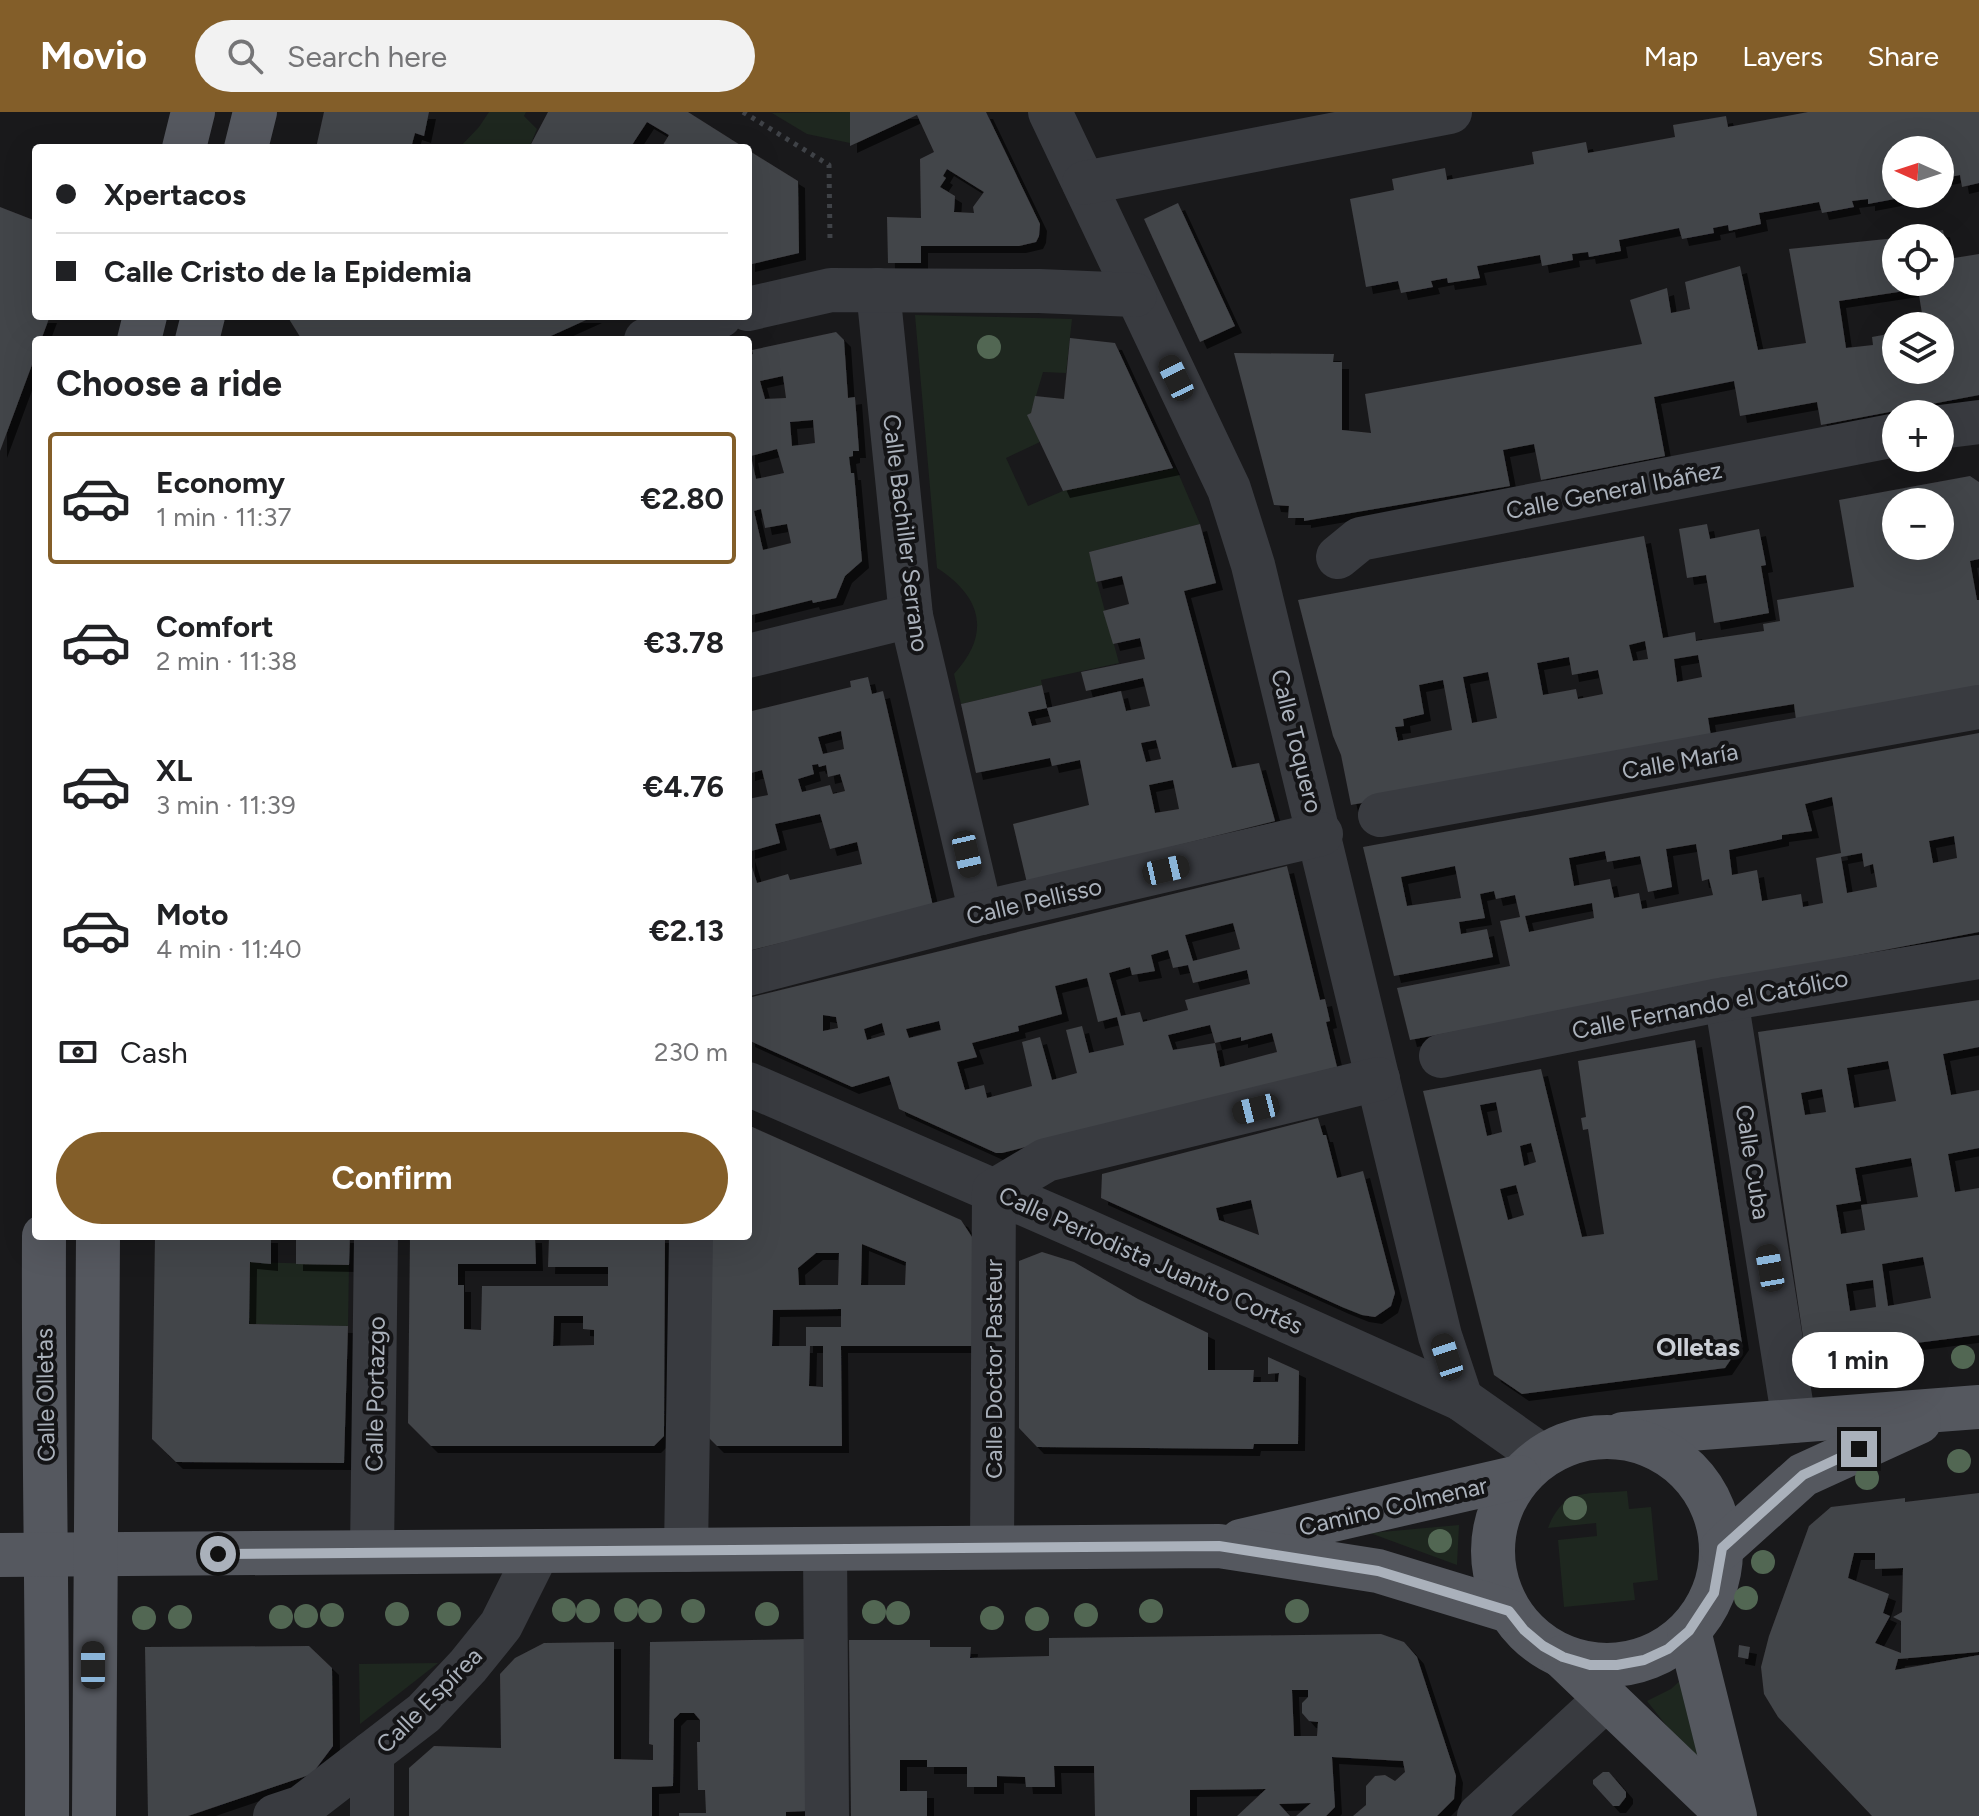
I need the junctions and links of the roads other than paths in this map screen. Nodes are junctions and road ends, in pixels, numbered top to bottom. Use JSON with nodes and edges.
{"nodes":[{"id":1,"x":193,"y":112,"type":"edge"},
{"id":2,"x":255,"y":112,"type":"edge"},
{"id":3,"x":1050,"y":112,"type":"edge"},
{"id":4,"x":1314,"y":112,"type":"edge"},
{"id":5,"x":1450,"y":112,"type":"edge"},
{"id":6,"x":185,"y":144,"type":"edge"},
{"id":7,"x":247,"y":144,"type":"edge"},
{"id":8,"x":1256,"y":148,"type":"junction"},
{"id":9,"x":1093,"y":202,"type":"junction"},
{"id":10,"x":878,"y":290,"type":"junction"},
{"id":11,"x":1039,"y":291,"type":"junction"},
{"id":12,"x":1135,"y":295,"type":"junction"},
{"id":13,"x":752,"y":308,"type":"edge"},
{"id":14,"x":704,"y":320,"type":"edge"},
{"id":15,"x":655,"y":336,"type":"edge"},
{"id":16,"x":1979,"y":422,"type":"edge"},
{"id":17,"x":1954,"y":425,"type":"edge"},
{"id":18,"x":1882,"y":438,"type":"edge"},
{"id":19,"x":1338,"y":557,"type":"dead end"},
{"id":20,"x":911,"y":616,"type":"junction"},
{"id":21,"x":752,"y":655,"type":"edge"},
{"id":22,"x":1979,"y":707,"type":"edge"},
{"id":23,"x":1380,"y":815,"type":"dead end"},
{"id":24,"x":1321,"y":834,"type":"junction"},
{"id":25,"x":981,"y":913,"type":"junction"},
{"id":26,"x":1979,"y":957,"type":"edge"},
{"id":27,"x":752,"y":973,"type":"edge"},
{"id":28,"x":1726,"y":999,"type":"junction"},
{"id":29,"x":1441,"y":1056,"type":"dead end"},
{"id":30,"x":1378,"y":1079,"type":"junction"},
{"id":31,"x":752,"y":1086,"type":"edge"},
{"id":32,"x":994,"y":1191,"type":"junction"},
{"id":33,"x":44,"y":1240,"type":"edge"},
{"id":34,"x":98,"y":1240,"type":"edge"},
{"id":35,"x":376,"y":1240,"type":"edge"},
{"id":36,"x":691,"y":1240,"type":"edge"},
{"id":37,"x":1461,"y":1399,"type":"junction"},
{"id":38,"x":1961,"y":1409,"type":"edge"},
{"id":39,"x":1794,"y":1421,"type":"junction"},
{"id":40,"x":1593,"y":1437,"type":"junction"},
{"id":41,"x":1531,"y":1466,"type":"junction"},
{"id":42,"x":1219,"y":1546,"type":"junction"},
{"id":43,"x":992,"y":1547,"type":"junction"},
{"id":44,"x":1722,"y":1548,"type":"junction"},
{"id":45,"x":825,"y":1549,"type":"junction"},
{"id":46,"x":686,"y":1550,"type":"junction"},
{"id":47,"x":538,"y":1551,"type":"junction"},
{"id":48,"x":372,"y":1552,"type":"junction"},
{"id":49,"x":0,"y":1555,"type":"edge"},
{"id":50,"x":47,"y":1555,"type":"junction"},
{"id":51,"x":94,"y":1555,"type":"junction"},
{"id":52,"x":1509,"y":1611,"type":"junction"},
{"id":53,"x":1689,"y":1631,"type":"junction"},
{"id":54,"x":1563,"y":1657,"type":"junction"},
{"id":55,"x":1606,"y":1699,"type":"junction"},
{"id":56,"x":372,"y":1753,"type":"junction"},
{"id":57,"x":47,"y":1816,"type":"edge"},
{"id":58,"x":94,"y":1816,"type":"edge"},
{"id":59,"x":275,"y":1816,"type":"edge"},
{"id":60,"x":372,"y":1816,"type":"edge"},
{"id":61,"x":827,"y":1816,"type":"edge"},
{"id":62,"x":1479,"y":1816,"type":"edge"},
{"id":63,"x":1729,"y":1816,"type":"edge"},
{"id":64,"x":1735,"y":1816,"type":"edge"}],
"edges":[{"from":1,"to":6,"type":"main road"},
{"from":2,"to":7,"type":"main road"},
{"from":3,"to":9,"type":"street","name":"Calle Toquero"},
{"from":4,"to":8,"type":"street"},
{"from":5,"to":8,"type":"street"},
{"from":8,"to":9,"type":"street"},
{"from":9,"to":11,"type":"street"},
{"from":9,"to":12,"type":"street","name":"Calle Toquero"},
{"from":10,"to":11,"type":"street"},
{"from":10,"to":13,"type":"street"},
{"from":10,"to":20,"type":"street","name":"Calle Bachiller Serrano"},
{"from":11,"to":12,"type":"street"},
{"from":12,"to":24,"type":"street","name":"Calle Toquero"},
{"from":14,"to":15,"type":"street"},
{"from":16,"to":17,"type":"street"},
{"from":18,"to":19,"type":"street","name":"Calle General Ibáñez"},
{"from":20,"to":21,"type":"street"},
{"from":20,"to":25,"type":"street","name":"Calle Bachiller Serrano"},
{"from":22,"to":23,"type":"street","name":"Calle María"},
{"from":24,"to":25,"type":"street","name":"Calle Pellisso"},
{"from":24,"to":30,"type":"street","name":"Calle Toquero"},
{"from":25,"to":27,"type":"street","name":"Calle Pellisso"},
{"from":26,"to":28,"type":"street","name":"Calle Fernando el Católico"},
{"from":28,"to":29,"type":"street","name":"Calle Fernando el Católico"},
{"from":28,"to":39,"type":"street","name":"Calle Cuba"},
{"from":30,"to":32,"type":"street"},
{"from":30,"to":37,"type":"street","name":"Calle Toquero"},
{"from":31,"to":32,"type":"street","name":"Calle Periodista Juanito Cortés"},
{"from":32,"to":37,"type":"street","name":"Calle Periodista Juanito Cortés"},
{"from":32,"to":43,"type":"street","name":"Calle Doctor Pasteur"},
{"from":33,"to":50,"type":"main road","name":"Calle Olletas"},
{"from":34,"to":51,"type":"main road","name":"Calle Olletas"},
{"from":35,"to":48,"type":"street","name":"Calle Portazgo"},
{"from":36,"to":46,"type":"street"},
{"from":37,"to":41,"type":"street","name":"Calle Periodista Juanito Cortés"},
{"from":38,"to":39,"type":"main road"},
{"from":38,"to":44,"type":"main road"},
{"from":39,"to":40,"type":"main road"},
{"from":40,"to":41,"type":"main road"},
{"from":40,"to":44,"type":"main road"},
{"from":41,"to":42,"type":"main road","name":"Camino Colmenar"},
{"from":41,"to":52,"type":"main road"},
{"from":42,"to":43,"type":"main road","name":"Camino Colmenar"},
{"from":42,"to":52,"type":"main road","name":"Camino Colmenar"},
{"from":43,"to":45,"type":"main road","name":"Camino Colmenar"},
{"from":44,"to":53,"type":"main road"},
{"from":45,"to":46,"type":"main road","name":"Camino Colmenar"},
{"from":45,"to":61,"type":"street"},
{"from":46,"to":47,"type":"main road","name":"Camino Colmenar"},
{"from":47,"to":48,"type":"main road","name":"Camino Colmenar"},
{"from":47,"to":56,"type":"street","name":"Calle Espírea"},
{"from":48,"to":51,"type":"main road","name":"Camino Colmenar"},
{"from":49,"to":50,"type":"main road","name":"Camino Colmenar"},
{"from":50,"to":51,"type":"main road","name":"Camino Colmenar"},
{"from":50,"to":57,"type":"main road","name":"Calle Olletas"},
{"from":51,"to":58,"type":"main road","name":"Calle Olletas"},
{"from":52,"to":54,"type":"main road"},
{"from":53,"to":54,"type":"main road"},
{"from":53,"to":64,"type":"main road"},
{"from":54,"to":55,"type":"main road"},
{"from":55,"to":62,"type":"street"},
{"from":55,"to":63,"type":"main road"},
{"from":56,"to":59,"type":"street"},
{"from":56,"to":60,"type":"street","name":"Calle Espírea"}]}
